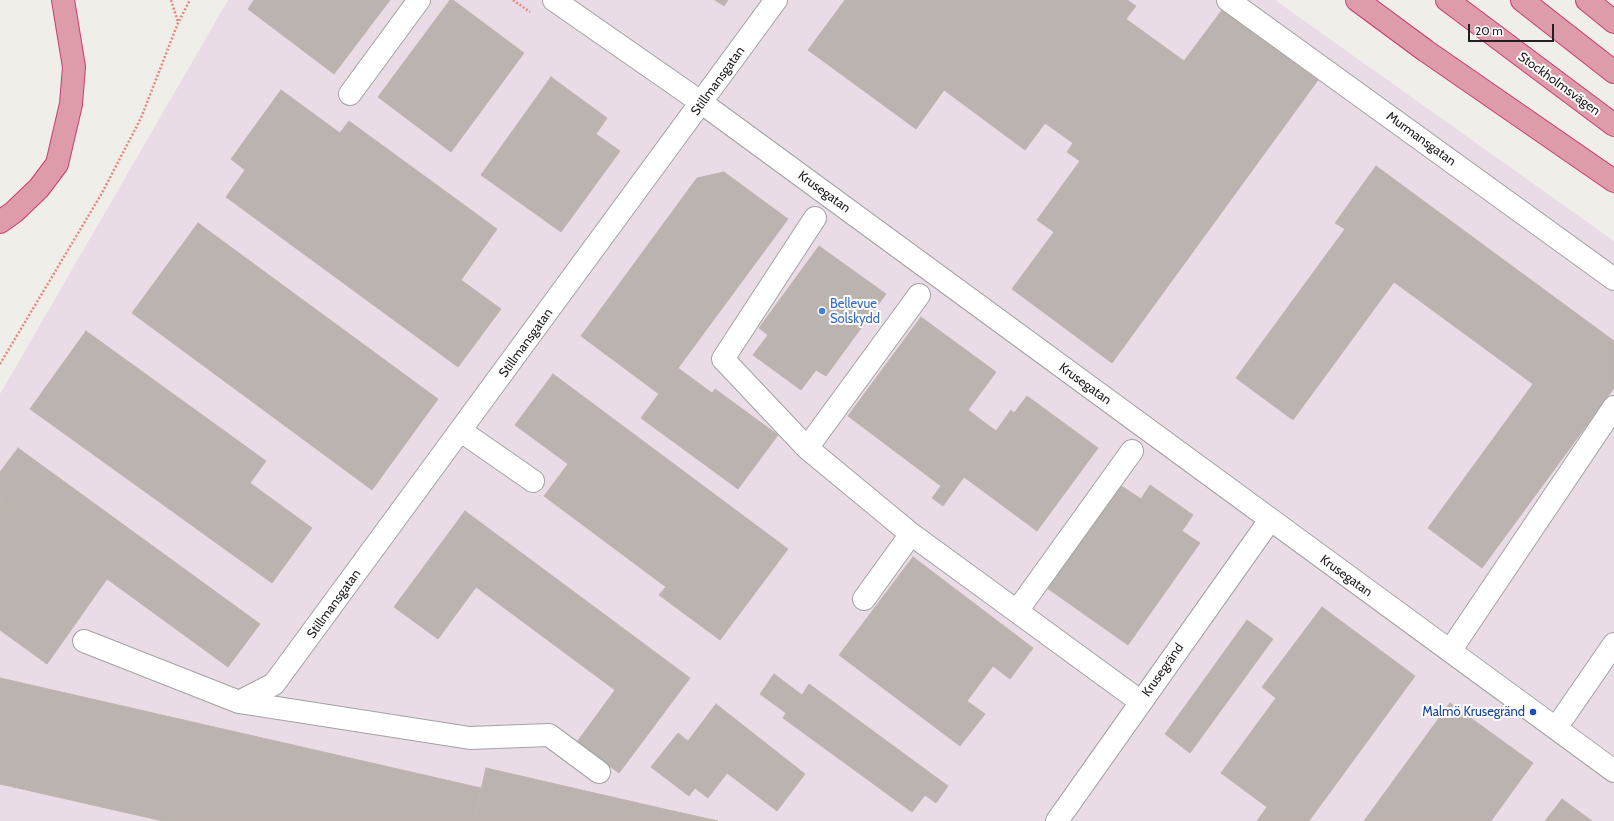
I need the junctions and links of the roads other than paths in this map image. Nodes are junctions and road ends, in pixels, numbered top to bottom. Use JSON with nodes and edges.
{"nodes":[{"id":1,"x":63,"y":0,"type":"edge"},
{"id":2,"x":419,"y":0,"type":"edge"},
{"id":3,"x":554,"y":0,"type":"edge"},
{"id":4,"x":776,"y":0,"type":"edge"},
{"id":5,"x":1228,"y":0,"type":"edge"},
{"id":6,"x":1357,"y":0,"type":"edge"},
{"id":7,"x":1447,"y":0,"type":"edge"},
{"id":8,"x":1522,"y":0,"type":"edge"},
{"id":9,"x":1587,"y":0,"type":"edge"},
{"id":10,"x":1614,"y":22,"type":"edge"},
{"id":11,"x":1614,"y":72,"type":"edge"},
{"id":12,"x":350,"y":94,"type":"dead end"},
{"id":13,"x":702,"y":103,"type":"junction"},
{"id":14,"x":1614,"y":125,"type":"edge"},
{"id":15,"x":1614,"y":181,"type":"edge"},
{"id":16,"x":815,"y":218,"type":"dead end"},
{"id":17,"x":0,"y":222,"type":"edge"},
{"id":18,"x":1614,"y":279,"type":"edge"},
{"id":19,"x":919,"y":295,"type":"dead end"},
{"id":20,"x":1614,"y":407,"type":"edge"},
{"id":21,"x":461,"y":431,"type":"junction"},
{"id":22,"x":807,"y":448,"type":"junction"},
{"id":23,"x":1132,"y":451,"type":"dead end"},
{"id":24,"x":532,"y":481,"type":"dead end"},
{"id":25,"x":1270,"y":520,"type":"junction"},
{"id":26,"x":911,"y":534,"type":"junction"},
{"id":27,"x":864,"y":599,"type":"dead end"},
{"id":28,"x":1017,"y":611,"type":"junction"},
{"id":29,"x":84,"y":641,"type":"dead end"},
{"id":30,"x":1614,"y":644,"type":"edge"},
{"id":31,"x":1450,"y":651,"type":"junction"},
{"id":32,"x":239,"y":702,"type":"junction"},
{"id":33,"x":1141,"y":702,"type":"junction"},
{"id":34,"x":1556,"y":728,"type":"junction"},
{"id":35,"x":1614,"y":771,"type":"edge"},
{"id":36,"x":599,"y":772,"type":"dead end"},
{"id":37,"x":1057,"y":821,"type":"edge"}],
"edges":[{"from":1,"to":17,"type":"highway"},
{"from":2,"to":12,"type":"street"},
{"from":3,"to":13,"type":"street","name":"Krusegatan"},
{"from":4,"to":13,"type":"street","name":"Stillmansgatan"},
{"from":5,"to":18,"type":"street","name":"Murmansgatan"},
{"from":6,"to":15,"type":"highway"},
{"from":7,"to":14,"type":"highway","name":"Stockholmsvägen"},
{"from":8,"to":11,"type":"highway"},
{"from":9,"to":10,"type":"highway"},
{"from":13,"to":21,"type":"street","name":"Stillmansgatan"},
{"from":13,"to":25,"type":"street","name":"Krusegatan"},
{"from":16,"to":22,"type":"street"},
{"from":19,"to":22,"type":"street"},
{"from":20,"to":31,"type":"street"},
{"from":21,"to":24,"type":"street"},
{"from":21,"to":32,"type":"street","name":"Stillmansgatan"},
{"from":22,"to":26,"type":"street"},
{"from":23,"to":28,"type":"street"},
{"from":25,"to":31,"type":"street","name":"Krusegatan"},
{"from":25,"to":33,"type":"street","name":"Krusegränd"},
{"from":26,"to":27,"type":"street"},
{"from":26,"to":28,"type":"street"},
{"from":28,"to":33,"type":"street"},
{"from":29,"to":32,"type":"street"},
{"from":30,"to":34,"type":"street"},
{"from":31,"to":34,"type":"street","name":"Krusegatan"},
{"from":32,"to":36,"type":"street"},
{"from":33,"to":37,"type":"street","name":"Krusegränd"},
{"from":34,"to":35,"type":"street","name":"Krusegatan"}]}
